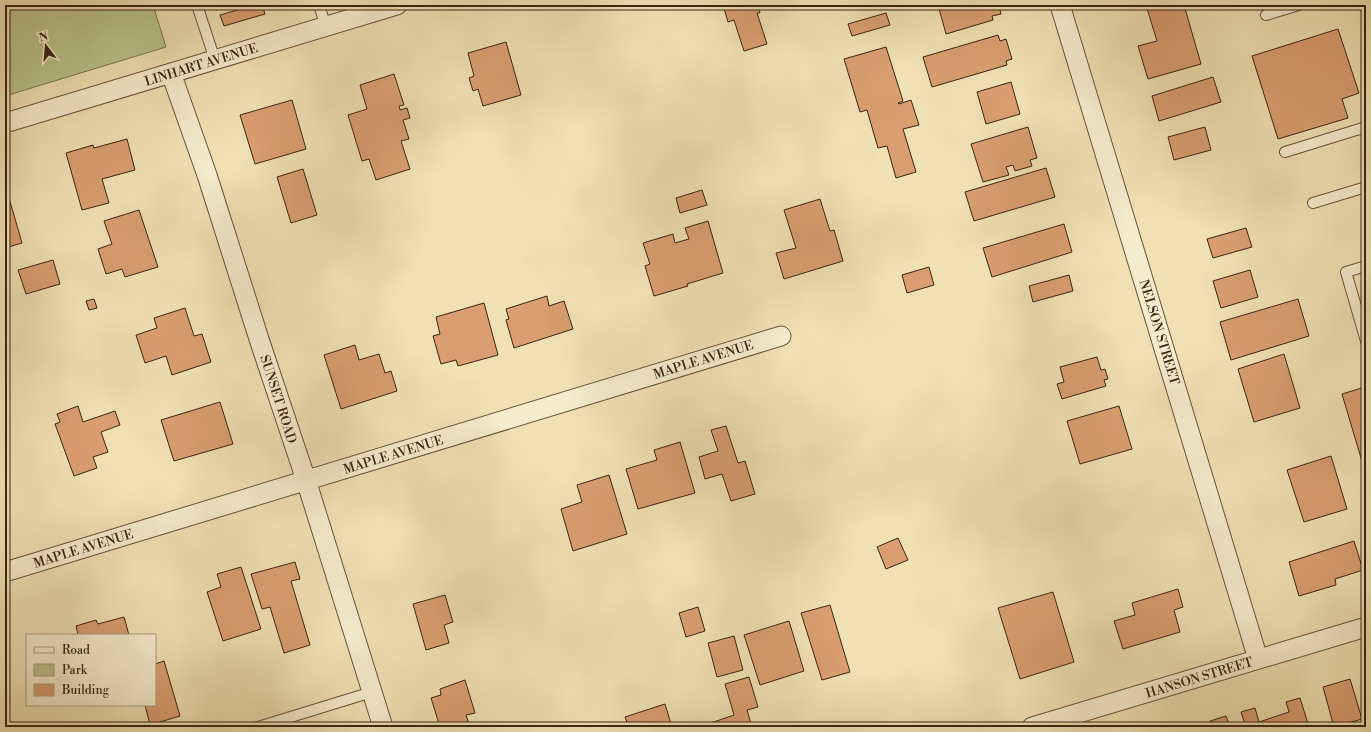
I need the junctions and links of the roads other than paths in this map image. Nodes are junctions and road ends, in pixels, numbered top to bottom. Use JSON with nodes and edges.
{"nodes":[{"id":1,"x":197,"y":5,"type":"edge"},
{"id":2,"x":319,"y":5,"type":"edge"},
{"id":3,"x":397,"y":5,"type":"edge"},
{"id":4,"x":1060,"y":5,"type":"edge"},
{"id":5,"x":1299,"y":5,"type":"edge"},
{"id":6,"x":1266,"y":15,"type":"dead end"},
{"id":7,"x":326,"y":27,"type":"junction"},
{"id":8,"x":215,"y":60,"type":"junction"},
{"id":9,"x":171,"y":73,"type":"junction"},
{"id":10,"x":5,"y":122,"type":"edge"},
{"id":11,"x":1366,"y":127,"type":"edge"},
{"id":12,"x":1285,"y":152,"type":"dead end"},
{"id":13,"x":1366,"y":187,"type":"edge"},
{"id":14,"x":1313,"y":204,"type":"dead end"},
{"id":15,"x":1366,"y":266,"type":"edge"},
{"id":16,"x":781,"y":336,"type":"dead end"},
{"id":17,"x":1366,"y":342,"type":"edge"},
{"id":18,"x":306,"y":480,"type":"junction"},
{"id":19,"x":5,"y":572,"type":"edge"},
{"id":20,"x":1366,"y":627,"type":"edge"},
{"id":21,"x":1258,"y":659,"type":"junction"},
{"id":22,"x":372,"y":692,"type":"junction"},
{"id":23,"x":258,"y":727,"type":"edge"},
{"id":24,"x":383,"y":727,"type":"edge"},
{"id":25,"x":1032,"y":727,"type":"edge"}],
"edges":[{"from":1,"to":8,"type":"lane"},
{"from":2,"to":7,"type":"lane"},
{"from":3,"to":7,"type":"street","name":"LINHART AVENUE"},
{"from":4,"to":21,"type":"street","name":"NELSON STREET"},
{"from":5,"to":6,"type":"lane"},
{"from":7,"to":8,"type":"street","name":"LINHART AVENUE"},
{"from":8,"to":9,"type":"street","name":"LINHART AVENUE"},
{"from":9,"to":10,"type":"street","name":"LINHART AVENUE"},
{"from":9,"to":18,"type":"street","name":"SUNSET ROAD"},
{"from":11,"to":12,"type":"lane"},
{"from":13,"to":14,"type":"lane"},
{"from":15,"to":17,"type":"lane"},
{"from":16,"to":18,"type":"street","name":"MAPLE AVENUE"},
{"from":18,"to":19,"type":"street","name":"MAPLE AVENUE"},
{"from":18,"to":22,"type":"street","name":"SUNSET ROAD"},
{"from":20,"to":21,"type":"street","name":"HANSON STREET"},
{"from":21,"to":25,"type":"street","name":"HANSON STREET"},
{"from":22,"to":23,"type":"lane"},
{"from":22,"to":24,"type":"street","name":"SUNSET ROAD"}]}
